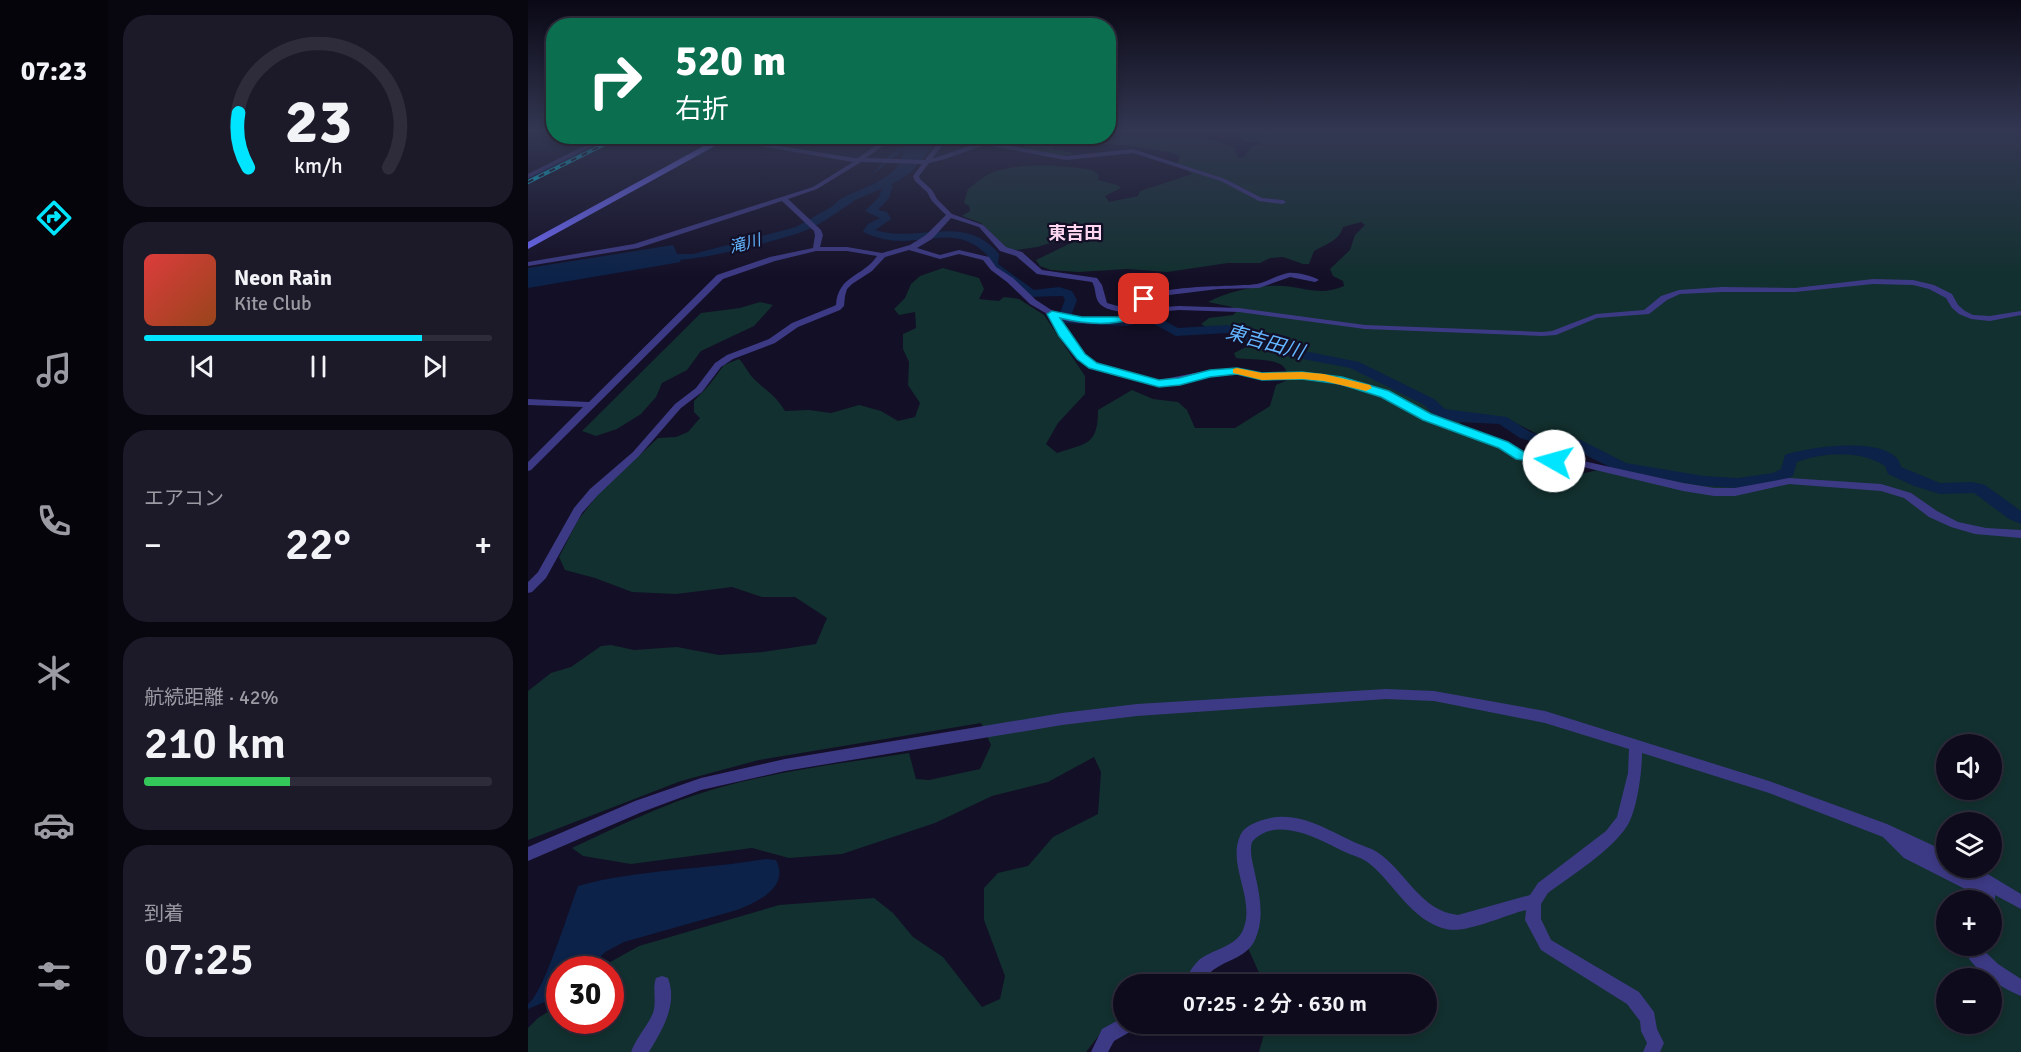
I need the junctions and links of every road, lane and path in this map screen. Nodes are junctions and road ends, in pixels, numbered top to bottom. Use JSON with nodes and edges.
{"nodes":[{"id":1,"x":651,"y":179,"type":"edge"},
{"id":2,"x":832,"y":179,"type":"edge"},
{"id":3,"x":917,"y":179,"type":"edge"},
{"id":4,"x":1219,"y":179,"type":"edge"},
{"id":5,"x":784,"y":199,"type":"junction"},
{"id":6,"x":1283,"y":202,"type":"dead end"},
{"id":7,"x":950,"y":215,"type":"junction"},
{"id":8,"x":528,"y":246,"type":"edge"},
{"id":9,"x":910,"y":248,"type":"junction"},
{"id":10,"x":816,"y":249,"type":"junction"},
{"id":11,"x":882,"y":255,"type":"junction"},
{"id":12,"x":528,"y":264,"type":"edge"},
{"id":13,"x":1315,"y":280,"type":"dead end"},
{"id":14,"x":1129,"y":312,"type":"junction"},
{"id":15,"x":2021,"y":313,"type":"edge"},
{"id":16,"x":1052,"y":314,"type":"junction"},
{"id":17,"x":528,"y":402,"type":"edge"},
{"id":18,"x":592,"y":405,"type":"junction"},
{"id":19,"x":528,"y":468,"type":"edge"},
{"id":20,"x":2021,"y":534,"type":"edge"},
{"id":21,"x":528,"y":589,"type":"edge"},
{"id":22,"x":1636,"y":745,"type":"junction"},
{"id":23,"x":1887,"y":831,"type":"junction"},
{"id":24,"x":528,"y":854,"type":"edge"},
{"id":25,"x":1936,"y":855,"type":"edge"},
{"id":26,"x":1981,"y":878,"type":"edge"},
{"id":27,"x":1981,"y":890,"type":"edge"},
{"id":28,"x":1534,"y":902,"type":"junction"},
{"id":29,"x":2021,"y":902,"type":"edge"},
{"id":30,"x":1976,"y":956,"type":"edge"},
{"id":31,"x":1199,"y":974,"type":"edge"},
{"id":32,"x":662,"y":984,"type":"dead end"},
{"id":33,"x":2021,"y":988,"type":"edge"},
{"id":34,"x":1113,"y":1032,"type":"edge"},
{"id":35,"x":639,"y":1052,"type":"edge"},
{"id":36,"x":1100,"y":1052,"type":"edge"},
{"id":37,"x":1652,"y":1052,"type":"edge"}],
"edges":[{"from":1,"to":8,"type":"main road"},
{"from":2,"to":5,"type":"street"},
{"from":3,"to":7,"type":"street"},
{"from":4,"to":6,"type":"street"},
{"from":5,"to":10,"type":"street"},
{"from":5,"to":12,"type":"street"},
{"from":7,"to":9,"type":"street"},
{"from":7,"to":14,"type":"street"},
{"from":9,"to":11,"type":"street"},
{"from":9,"to":16,"type":"street"},
{"from":10,"to":11,"type":"street"},
{"from":10,"to":18,"type":"street"},
{"from":11,"to":21,"type":"street"},
{"from":13,"to":14,"type":"street"},
{"from":14,"to":15,"type":"street"},
{"from":14,"to":16,"type":"street"},
{"from":16,"to":20,"type":"street"},
{"from":17,"to":18,"type":"street"},
{"from":18,"to":19,"type":"street"},
{"from":22,"to":23,"type":"street"},
{"from":22,"to":24,"type":"street"},
{"from":22,"to":28,"type":"street"},
{"from":23,"to":25,"type":"street"},
{"from":23,"to":27,"type":"street"},
{"from":26,"to":29,"type":"street"},
{"from":28,"to":31,"type":"street"},
{"from":28,"to":37,"type":"street"},
{"from":30,"to":33,"type":"street"},
{"from":32,"to":35,"type":"street"},
{"from":34,"to":36,"type":"street"}]}
